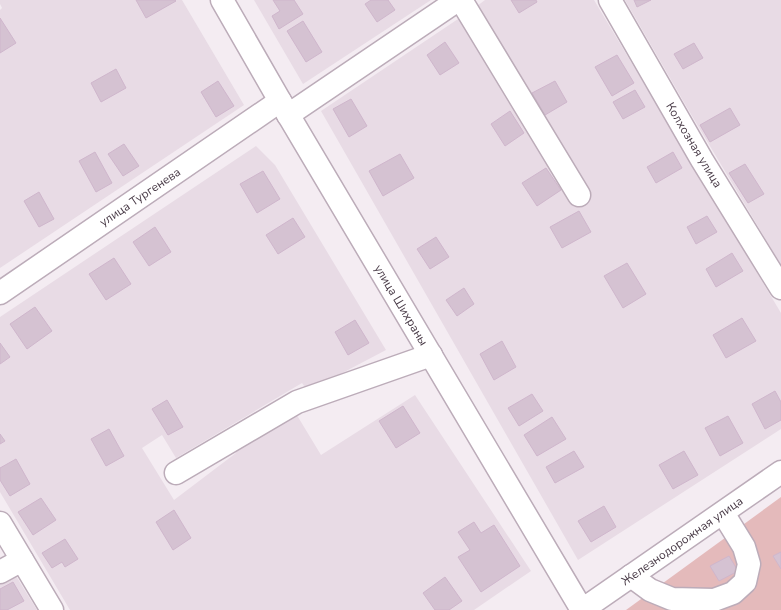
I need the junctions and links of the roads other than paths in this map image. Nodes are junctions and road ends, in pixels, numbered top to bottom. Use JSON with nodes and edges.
{"nodes":[{"id":1,"x":222,"y":0,"type":"edge"},
{"id":2,"x":459,"y":0,"type":"edge"},
{"id":3,"x":610,"y":0,"type":"edge"},
{"id":4,"x":284,"y":108,"type":"junction"},
{"id":5,"x":579,"y":195,"type":"dead end"},
{"id":6,"x":781,"y":288,"type":"edge"},
{"id":7,"x":0,"y":293,"type":"edge"},
{"id":8,"x":431,"y":355,"type":"junction"},
{"id":9,"x":781,"y":472,"type":"edge"},
{"id":10,"x":176,"y":473,"type":"dead end"},
{"id":11,"x":723,"y":512,"type":"junction"},
{"id":12,"x":0,"y":523,"type":"edge"},
{"id":13,"x":22,"y":560,"type":"junction"},
{"id":14,"x":0,"y":572,"type":"edge"},
{"id":15,"x":631,"y":576,"type":"junction"},
{"id":16,"x":52,"y":610,"type":"edge"},
{"id":17,"x":582,"y":610,"type":"edge"}],
"edges":[{"from":1,"to":4,"type":"street","name":"улица Шихраны"},
{"from":2,"to":4,"type":"street","name":"улица Тургенева"},
{"from":2,"to":5,"type":"street"},
{"from":3,"to":6,"type":"street","name":"Колхозная улица"},
{"from":4,"to":7,"type":"street","name":"улица Тургенева"},
{"from":4,"to":8,"type":"street","name":"улица Шихраны"},
{"from":8,"to":10,"type":"street"},
{"from":8,"to":17,"type":"street","name":"улица Шихраны"},
{"from":9,"to":11,"type":"street","name":"Железнодорожная улица"},
{"from":11,"to":15,"type":"street","name":"Железнодорожная улица"},
{"from":11,"to":15,"type":"street"},
{"from":12,"to":13,"type":"street"},
{"from":13,"to":14,"type":"street"},
{"from":13,"to":16,"type":"street"},
{"from":15,"to":17,"type":"street","name":"Железнодорожная улица"}]}
